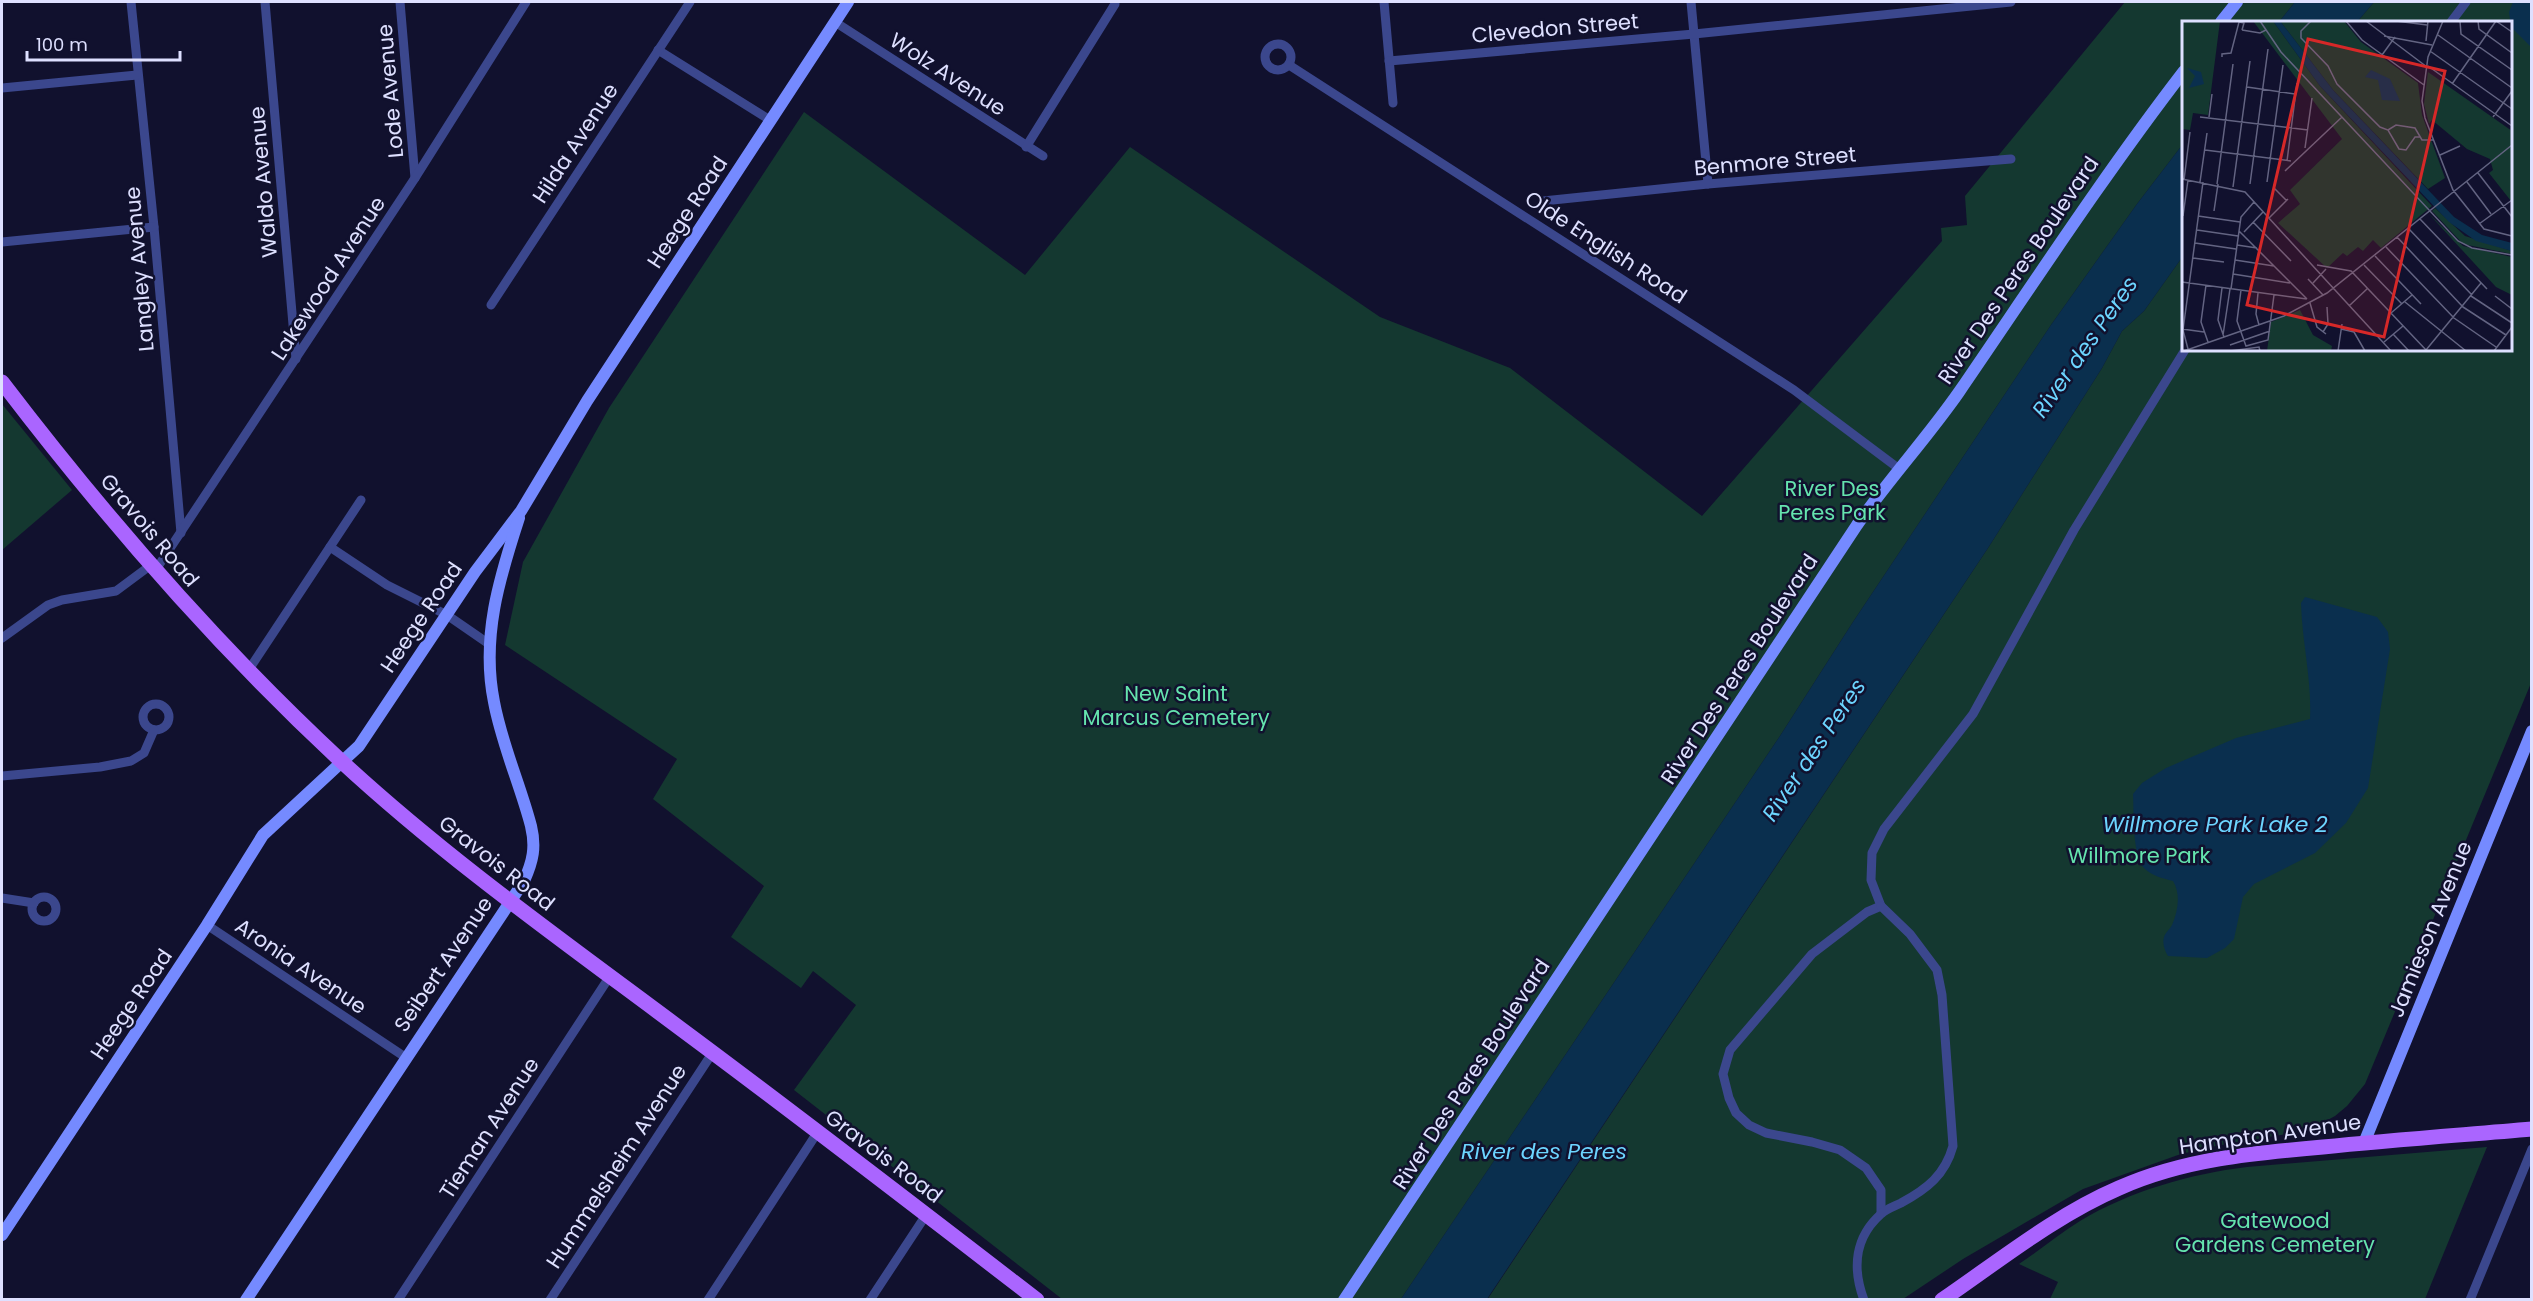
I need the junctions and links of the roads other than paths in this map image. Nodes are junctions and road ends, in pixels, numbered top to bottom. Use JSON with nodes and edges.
{"nodes":[{"id":1,"x":131,"y":2,"type":"edge"},
{"id":2,"x":266,"y":2,"type":"edge"},
{"id":3,"x":400,"y":2,"type":"edge"},
{"id":4,"x":526,"y":2,"type":"edge"},
{"id":5,"x":690,"y":2,"type":"edge"},
{"id":6,"x":848,"y":2,"type":"edge"},
{"id":7,"x":1384,"y":2,"type":"edge"},
{"id":8,"x":1691,"y":2,"type":"edge"},
{"id":9,"x":2009,"y":2,"type":"edge"},
{"id":10,"x":2237,"y":2,"type":"edge"},
{"id":11,"x":2466,"y":2,"type":"edge"},
{"id":12,"x":1115,"y":4,"type":"dead end"},
{"id":13,"x":2222,"y":21,"type":"edge"},
{"id":14,"x":2452,"y":21,"type":"edge"},
{"id":15,"x":835,"y":22,"type":"junction"},
{"id":16,"x":1694,"y":34,"type":"junction"},
{"id":17,"x":658,"y":50,"type":"junction"},
{"id":18,"x":1389,"y":61,"type":"junction"},
{"id":19,"x":1289,"y":65,"type":"dead end"},
{"id":20,"x":2182,"y":74,"type":"edge"},
{"id":21,"x":137,"y":75,"type":"junction"},
{"id":22,"x":2,"y":88,"type":"edge"},
{"id":23,"x":1393,"y":103,"type":"dead end"},
{"id":24,"x":770,"y":120,"type":"junction"},
{"id":25,"x":1026,"y":147,"type":"junction"},
{"id":26,"x":1043,"y":156,"type":"dead end"},
{"id":27,"x":2011,"y":159,"type":"dead end"},
{"id":28,"x":415,"y":178,"type":"junction"},
{"id":29,"x":1708,"y":184,"type":"junction"},
{"id":30,"x":1543,"y":201,"type":"dead end"},
{"id":31,"x":154,"y":227,"type":"junction"},
{"id":32,"x":2,"y":242,"type":"edge"},
{"id":33,"x":491,"y":305,"type":"dead end"},
{"id":34,"x":2184,"y":351,"type":"edge"},
{"id":35,"x":296,"y":359,"type":"junction"},
{"id":36,"x":2,"y":382,"type":"edge"},
{"id":37,"x":1899,"y":468,"type":"junction"},
{"id":38,"x":361,"y":501,"type":"dead end"},
{"id":39,"x":521,"y":512,"type":"junction"},
{"id":40,"x":181,"y":533,"type":"junction"},
{"id":41,"x":330,"y":547,"type":"junction"},
{"id":42,"x":153,"y":568,"type":"junction"},
{"id":43,"x":447,"y":615,"type":"junction"},
{"id":44,"x":2,"y":638,"type":"edge"},
{"id":45,"x":489,"y":644,"type":"junction"},
{"id":46,"x":248,"y":671,"type":"junction"},
{"id":47,"x":154,"y":730,"type":"dead end"},
{"id":48,"x":2532,"y":730,"type":"edge"},
{"id":49,"x":342,"y":762,"type":"junction"},
{"id":50,"x":2,"y":776,"type":"edge"},
{"id":51,"x":2,"y":898,"type":"edge"},
{"id":52,"x":510,"y":900,"type":"junction"},
{"id":53,"x":34,"y":903,"type":"dead end"},
{"id":54,"x":1881,"y":906,"type":"junction"},
{"id":55,"x":207,"y":925,"type":"junction"},
{"id":56,"x":610,"y":976,"type":"junction"},
{"id":57,"x":713,"y":1052,"type":"junction"},
{"id":58,"x":405,"y":1057,"type":"junction"},
{"id":59,"x":2532,"y":1129,"type":"edge"},
{"id":60,"x":817,"y":1132,"type":"junction"},
{"id":61,"x":2364,"y":1143,"type":"junction"},
{"id":62,"x":2532,"y":1149,"type":"edge"},
{"id":63,"x":1881,"y":1213,"type":"junction"},
{"id":64,"x":926,"y":1215,"type":"junction"},
{"id":65,"x":2,"y":1235,"type":"edge"},
{"id":66,"x":246,"y":1299,"type":"edge"},
{"id":67,"x":398,"y":1299,"type":"edge"},
{"id":68,"x":550,"y":1299,"type":"edge"},
{"id":69,"x":708,"y":1299,"type":"edge"},
{"id":70,"x":870,"y":1299,"type":"edge"},
{"id":71,"x":1036,"y":1299,"type":"edge"},
{"id":72,"x":1344,"y":1299,"type":"edge"},
{"id":73,"x":1864,"y":1299,"type":"edge"},
{"id":74,"x":1942,"y":1299,"type":"edge"},
{"id":75,"x":2470,"y":1299,"type":"edge"}],
"edges":[{"from":1,"to":21,"type":"street","name":"Langley Avenue"},
{"from":2,"to":35,"type":"street","name":"Waldo Avenue"},
{"from":3,"to":28,"type":"street","name":"Lode Avenue"},
{"from":4,"to":28,"type":"street","name":"Lakewood Avenue"},
{"from":5,"to":17,"type":"street","name":"Hilda Avenue"},
{"from":6,"to":15,"type":"street","name":"Heege Road"},
{"from":7,"to":18,"type":"street"},
{"from":8,"to":16,"type":"street"},
{"from":9,"to":16,"type":"street","name":"Clevedon Street"},
{"from":10,"to":13,"type":"street"},
{"from":11,"to":14,"type":"street"},
{"from":12,"to":25,"type":"street"},
{"from":15,"to":24,"type":"street","name":"Heege Road"},
{"from":15,"to":25,"type":"street","name":"Wolz Avenue"},
{"from":16,"to":18,"type":"street","name":"Clevedon Street"},
{"from":16,"to":29,"type":"street"},
{"from":17,"to":24,"type":"street"},
{"from":17,"to":33,"type":"street","name":"Hilda Avenue"},
{"from":18,"to":23,"type":"street"},
{"from":19,"to":37,"type":"street","name":"Olde English Road"},
{"from":20,"to":37,"type":"street","name":"River Des Peres Boulevard"},
{"from":21,"to":22,"type":"street"},
{"from":21,"to":31,"type":"street","name":"Langley Avenue"},
{"from":24,"to":39,"type":"street","name":"Heege Road"},
{"from":25,"to":26,"type":"street","name":"Wolz Avenue"},
{"from":27,"to":29,"type":"street","name":"Benmore Street"},
{"from":28,"to":35,"type":"street","name":"Lakewood Avenue"},
{"from":29,"to":30,"type":"street","name":"Benmore Street"},
{"from":31,"to":32,"type":"street"},
{"from":31,"to":40,"type":"street","name":"Langley Avenue"},
{"from":34,"to":54,"type":"street"},
{"from":35,"to":40,"type":"street","name":"Lakewood Avenue"},
{"from":36,"to":42,"type":"main road","name":"Gravois Road"},
{"from":37,"to":72,"type":"street","name":"River Des Peres Boulevard"},
{"from":38,"to":41,"type":"street"},
{"from":39,"to":43,"type":"street","name":"Heege Road"},
{"from":39,"to":45,"type":"street","name":"Seibert Avenue"},
{"from":40,"to":42,"type":"street","name":"Lakewood Avenue"},
{"from":41,"to":43,"type":"street"},
{"from":41,"to":46,"type":"street"},
{"from":42,"to":44,"type":"street"},
{"from":42,"to":46,"type":"main road","name":"Gravois Road"},
{"from":43,"to":45,"type":"street"},
{"from":43,"to":49,"type":"street","name":"Heege Road"},
{"from":45,"to":52,"type":"street","name":"Seibert Avenue"},
{"from":46,"to":49,"type":"main road","name":"Gravois Road"},
{"from":47,"to":50,"type":"street"},
{"from":48,"to":61,"type":"street","name":"Jamieson Avenue"},
{"from":49,"to":52,"type":"main road","name":"Gravois Road"},
{"from":49,"to":55,"type":"street","name":"Heege Road"},
{"from":51,"to":53,"type":"street"},
{"from":52,"to":56,"type":"main road","name":"Gravois Road"},
{"from":52,"to":58,"type":"street","name":"Seibert Avenue"},
{"from":54,"to":63,"type":"street"},
{"from":54,"to":63,"type":"street"},
{"from":55,"to":58,"type":"street","name":"Aronia Avenue"},
{"from":55,"to":65,"type":"street","name":"Heege Road"},
{"from":56,"to":57,"type":"main road","name":"Gravois Road"},
{"from":56,"to":67,"type":"street","name":"Tieman Avenue"},
{"from":57,"to":60,"type":"main road","name":"Gravois Road"},
{"from":57,"to":68,"type":"street","name":"Hummelsheim Avenue"},
{"from":58,"to":66,"type":"street","name":"Seibert Avenue"},
{"from":59,"to":61,"type":"main road","name":"Hampton Avenue"},
{"from":60,"to":64,"type":"main road","name":"Gravois Road"},
{"from":60,"to":69,"type":"street"},
{"from":61,"to":74,"type":"main road","name":"Hampton Avenue"},
{"from":62,"to":75,"type":"street"},
{"from":63,"to":73,"type":"street"},
{"from":64,"to":70,"type":"street"},
{"from":64,"to":71,"type":"main road","name":"Gravois Road"}]}
